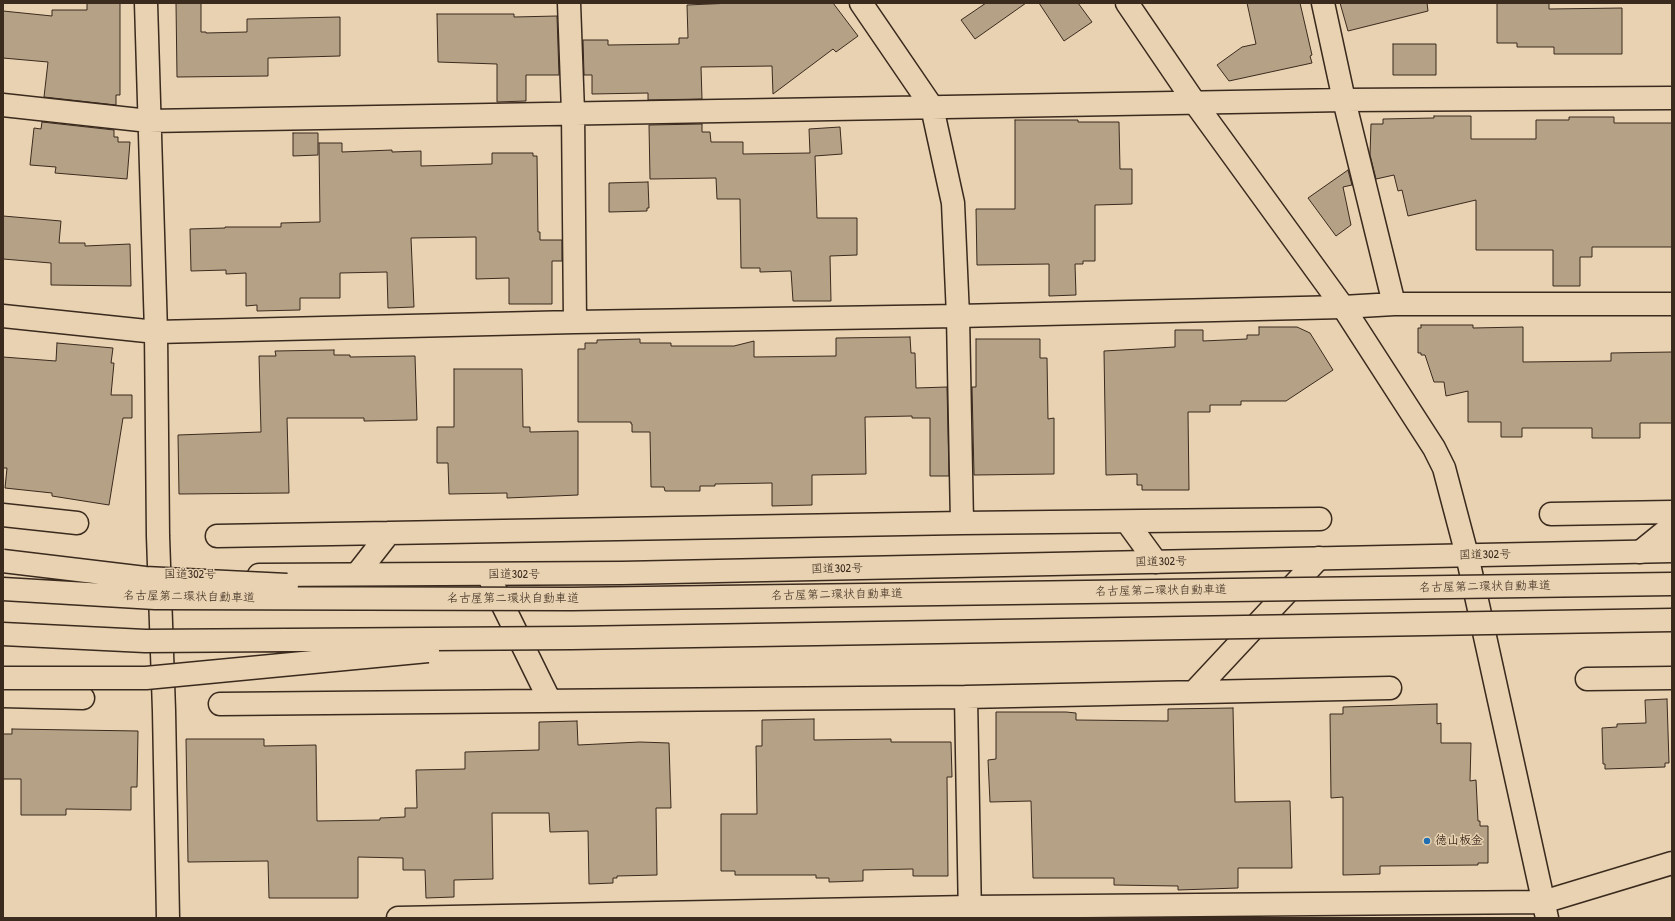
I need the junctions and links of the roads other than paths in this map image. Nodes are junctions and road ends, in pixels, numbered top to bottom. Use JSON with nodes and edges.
{"nodes":[{"id":1,"x":146,"y":3,"type":"edge"},
{"id":2,"x":569,"y":3,"type":"edge"},
{"id":3,"x":861,"y":3,"type":"edge"},
{"id":4,"x":1127,"y":3,"type":"edge"},
{"id":5,"x":1323,"y":3,"type":"edge"},
{"id":6,"x":1672,"y":98,"type":"edge"},
{"id":7,"x":1344,"y":100,"type":"junction"},
{"id":8,"x":1195,"y":103,"type":"junction"},
{"id":9,"x":3,"y":105,"type":"edge"},
{"id":10,"x":932,"y":108,"type":"junction"},
{"id":11,"x":573,"y":112,"type":"junction"},
{"id":12,"x":149,"y":121,"type":"junction"},
{"id":13,"x":1394,"y":304,"type":"junction"},
{"id":14,"x":1672,"y":304,"type":"edge"},
{"id":15,"x":1343,"y":307,"type":"junction"},
{"id":16,"x":3,"y":316,"type":"edge"},
{"id":17,"x":958,"y":316,"type":"junction"},
{"id":18,"x":575,"y":322,"type":"junction"},
{"id":19,"x":156,"y":332,"type":"junction"},
{"id":20,"x":1672,"y":512,"type":"edge"},
{"id":21,"x":1551,"y":514,"type":"dead end"},
{"id":22,"x":3,"y":515,"type":"edge"},
{"id":23,"x":1320,"y":519,"type":"dead end"},
{"id":24,"x":77,"y":522,"type":"dead end"},
{"id":25,"x":1128,"y":522,"type":"junction"},
{"id":26,"x":962,"y":523,"type":"junction"},
{"id":27,"x":1672,"y":526,"type":"edge"},
{"id":28,"x":389,"y":533,"type":"junction"},
{"id":29,"x":217,"y":536,"type":"dead end"},
{"id":30,"x":1672,"y":551,"type":"edge"},
{"id":31,"x":1640,"y":552,"type":"junction"},
{"id":32,"x":1467,"y":555,"type":"junction"},
{"id":33,"x":1319,"y":558,"type":"junction"},
{"id":34,"x":3,"y":561,"type":"edge"},
{"id":35,"x":1156,"y":562,"type":"junction"},
{"id":36,"x":3,"y":568,"type":"edge"},
{"id":37,"x":357,"y":574,"type":"junction"},
{"id":38,"x":159,"y":575,"type":"junction"},
{"id":39,"x":488,"y":575,"type":"junction"},
{"id":40,"x":1672,"y":584,"type":"edge"},
{"id":41,"x":3,"y":589,"type":"edge"},
{"id":42,"x":572,"y":599,"type":"junction"},
{"id":43,"x":1672,"y":620,"type":"edge"},
{"id":44,"x":3,"y":634,"type":"edge"},
{"id":45,"x":572,"y":638,"type":"junction"},
{"id":46,"x":3,"y":678,"type":"edge"},
{"id":47,"x":1672,"y":678,"type":"edge"},
{"id":48,"x":1587,"y":679,"type":"dead end"},
{"id":49,"x":1390,"y":688,"type":"dead end"},
{"id":50,"x":1194,"y":692,"type":"junction"},
{"id":51,"x":3,"y":696,"type":"edge"},
{"id":52,"x":966,"y":697,"type":"junction"},
{"id":53,"x":83,"y":698,"type":"dead end"},
{"id":54,"x":550,"y":701,"type":"junction"},
{"id":55,"x":220,"y":704,"type":"dead end"},
{"id":56,"x":1672,"y":863,"type":"edge"},
{"id":57,"x":1545,"y":910,"type":"edge"},
{"id":58,"x":969,"y":912,"type":"edge"},
{"id":59,"x":168,"y":918,"type":"edge"},
{"id":60,"x":398,"y":918,"type":"edge"}],
"edges":[{"from":1,"to":12,"type":"main road"},
{"from":2,"to":11,"type":"main road"},
{"from":3,"to":10,"type":"main road"},
{"from":4,"to":8,"type":"main road"},
{"from":5,"to":7,"type":"main road"},
{"from":6,"to":7,"type":"main road"},
{"from":7,"to":8,"type":"main road"},
{"from":7,"to":13,"type":"main road"},
{"from":8,"to":10,"type":"main road"},
{"from":8,"to":15,"type":"main road"},
{"from":9,"to":12,"type":"main road"},
{"from":10,"to":11,"type":"main road"},
{"from":10,"to":17,"type":"main road"},
{"from":11,"to":12,"type":"main road"},
{"from":11,"to":18,"type":"main road"},
{"from":12,"to":19,"type":"main road"},
{"from":13,"to":14,"type":"main road"},
{"from":13,"to":15,"type":"main road"},
{"from":15,"to":17,"type":"main road"},
{"from":15,"to":32,"type":"main road"},
{"from":16,"to":19,"type":"main road"},
{"from":17,"to":18,"type":"main road"},
{"from":17,"to":26,"type":"main road"},
{"from":18,"to":19,"type":"main road"},
{"from":19,"to":38,"type":"main road"},
{"from":20,"to":21,"type":"main road"},
{"from":22,"to":24,"type":"main road"},
{"from":23,"to":25,"type":"main road"},
{"from":25,"to":26,"type":"main road"},
{"from":25,"to":35,"type":"main road"},
{"from":26,"to":28,"type":"main road"},
{"from":27,"to":31,"type":"main road"},
{"from":28,"to":29,"type":"main road"},
{"from":28,"to":37,"type":"main road"},
{"from":30,"to":31,"type":"main road","name":"国道302号"},
{"from":31,"to":32,"type":"main road","name":"国道302号"},
{"from":32,"to":33,"type":"main road","name":"国道302号"},
{"from":32,"to":57,"type":"main road"},
{"from":33,"to":35,"type":"main road","name":"国道302号"},
{"from":33,"to":50,"type":"main road"},
{"from":34,"to":42,"type":"main road","bridge":true},
{"from":35,"to":39,"type":"main road","name":"国道302号"},
{"from":36,"to":38,"type":"main road","name":"国道302号"},
{"from":37,"to":38,"type":"main road","name":"国道302号"},
{"from":37,"to":39,"type":"main road","name":"国道302号"},
{"from":38,"to":59,"type":"main road"},
{"from":39,"to":54,"type":"main road"},
{"from":40,"to":42,"type":"main road","name":"名古屋第二環状自動車道","bridge":true},
{"from":41,"to":42,"type":"main road","name":"名古屋第二環状自動車道","bridge":true},
{"from":43,"to":45,"type":"main road","bridge":true},
{"from":44,"to":45,"type":"main road","bridge":true},
{"from":45,"to":46,"type":"main road","bridge":true},
{"from":47,"to":48,"type":"main road"},
{"from":49,"to":50,"type":"main road"},
{"from":50,"to":52,"type":"main road"},
{"from":51,"to":53,"type":"main road"},
{"from":52,"to":54,"type":"main road"},
{"from":52,"to":58,"type":"main road"},
{"from":54,"to":55,"type":"main road"},
{"from":56,"to":57,"type":"main road"},
{"from":57,"to":58,"type":"main road"},
{"from":58,"to":60,"type":"main road"}]}
